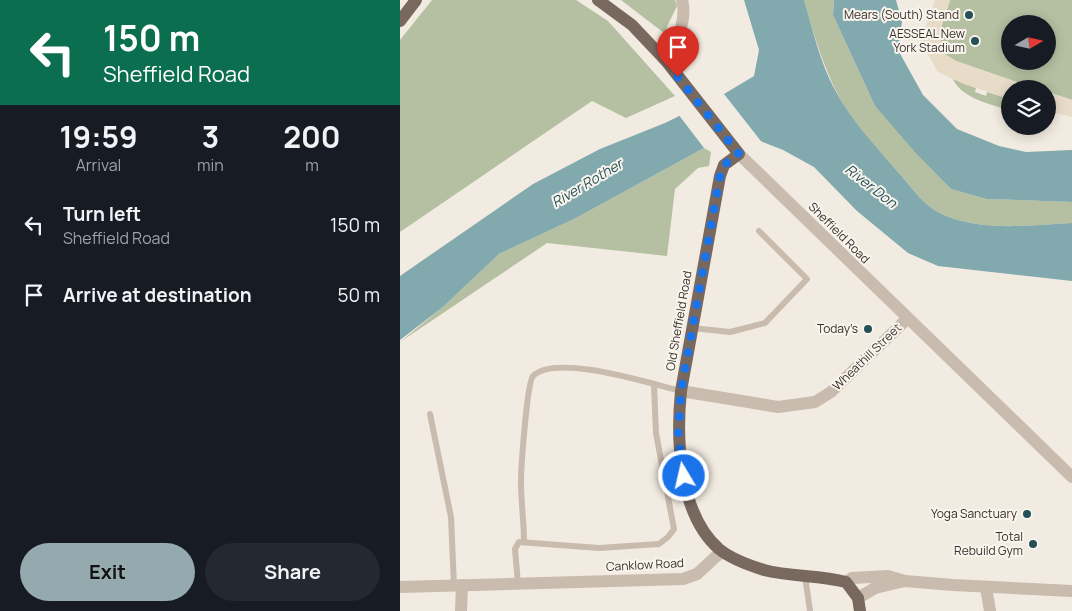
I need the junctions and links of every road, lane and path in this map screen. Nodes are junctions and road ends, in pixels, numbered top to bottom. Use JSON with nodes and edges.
{"nodes":[{"id":1,"x":416,"y":0,"type":"edge"},
{"id":2,"x":598,"y":0,"type":"edge"},
{"id":3,"x":682,"y":0,"type":"edge"},
{"id":4,"x":400,"y":21,"type":"edge"},
{"id":5,"x":667,"y":62,"type":"junction"},
{"id":6,"x":736,"y":150,"type":"junction"},
{"id":7,"x":759,"y":231,"type":"dead end"},
{"id":8,"x":907,"y":319,"type":"junction"},
{"id":9,"x":692,"y":328,"type":"junction"},
{"id":10,"x":654,"y":385,"type":"junction"},
{"id":11,"x":681,"y":391,"type":"junction"},
{"id":12,"x":430,"y":414,"type":"dead end"},
{"id":13,"x":1072,"y":477,"type":"edge"},
{"id":14,"x":524,"y":542,"type":"junction"},
{"id":15,"x":722,"y":551,"type":"junction"},
{"id":16,"x":805,"y":576,"type":"junction"},
{"id":17,"x":904,"y":581,"type":"junction"},
{"id":18,"x":846,"y":582,"type":"junction"},
{"id":19,"x":518,"y":584,"type":"junction"},
{"id":20,"x":458,"y":586,"type":"junction"},
{"id":21,"x":400,"y":587,"type":"edge"},
{"id":22,"x":986,"y":587,"type":"junction"},
{"id":23,"x":1072,"y":591,"type":"edge"},
{"id":24,"x":858,"y":598,"type":"junction"},
{"id":25,"x":461,"y":611,"type":"edge"},
{"id":26,"x":810,"y":611,"type":"edge"},
{"id":27,"x":860,"y":611,"type":"edge"},
{"id":28,"x":990,"y":611,"type":"edge"}],
"edges":[{"from":1,"to":4,"type":"main road"},
{"from":2,"to":5,"type":"main road","name":"Sheffield Road"},
{"from":3,"to":5,"type":"street"},
{"from":5,"to":6,"type":"main road","name":"Sheffield Road"},
{"from":6,"to":8,"type":"street","name":"Sheffield Road"},
{"from":6,"to":9,"type":"main road","name":"Old Sheffield Road"},
{"from":7,"to":9,"type":"lane"},
{"from":8,"to":11,"type":"street","name":"Wheathill Street"},
{"from":8,"to":13,"type":"street","name":"Sheffield Road"},
{"from":9,"to":11,"type":"main road","name":"Old Sheffield Road"},
{"from":10,"to":11,"type":"lane"},
{"from":10,"to":14,"type":"lane"},
{"from":10,"to":14,"type":"lane"},
{"from":11,"to":15,"type":"main road","name":"Old Sheffield Road"},
{"from":12,"to":20,"type":"lane"},
{"from":14,"to":19,"type":"lane"},
{"from":15,"to":16,"type":"main road"},
{"from":15,"to":19,"type":"street","name":"Canklow Road"},
{"from":16,"to":18,"type":"main road"},
{"from":16,"to":26,"type":"lane"},
{"from":17,"to":18,"type":"street"},
{"from":17,"to":22,"type":"street"},
{"from":17,"to":24,"type":"street"},
{"from":18,"to":24,"type":"main road"},
{"from":19,"to":20,"type":"street","name":"Canklow Road"},
{"from":20,"to":21,"type":"street","name":"Canklow Road"},
{"from":20,"to":25,"type":"street"},
{"from":22,"to":23,"type":"street"},
{"from":22,"to":28,"type":"street"},
{"from":24,"to":27,"type":"main road"}]}
